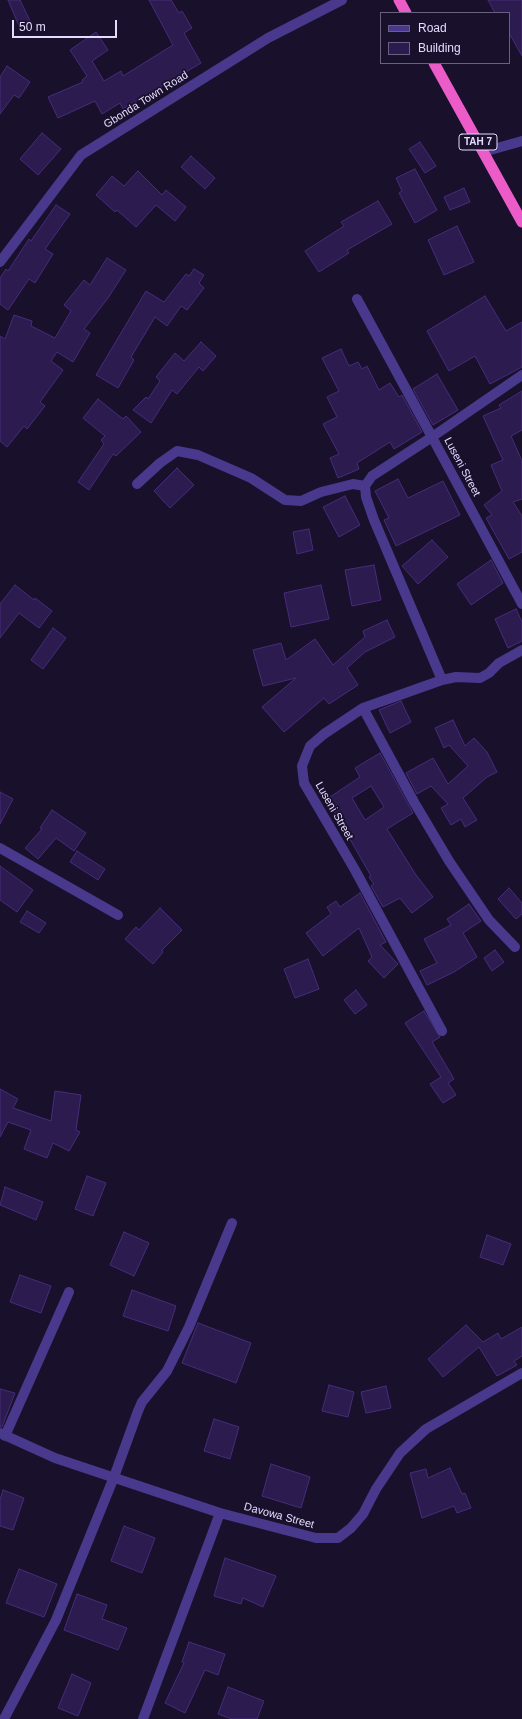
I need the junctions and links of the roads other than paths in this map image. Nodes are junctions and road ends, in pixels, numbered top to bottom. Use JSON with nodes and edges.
{"nodes":[{"id":1,"x":342,"y":0,"type":"edge"},
{"id":2,"x":399,"y":0,"type":"edge"},
{"id":3,"x":405,"y":12,"type":"edge"},
{"id":4,"x":435,"y":64,"type":"edge"},
{"id":5,"x":522,"y":142,"type":"edge"},
{"id":6,"x":484,"y":152,"type":"junction"},
{"id":7,"x":522,"y":222,"type":"edge"},
{"id":8,"x":0,"y":262,"type":"edge"},
{"id":9,"x":357,"y":299,"type":"dead end"},
{"id":10,"x":522,"y":375,"type":"edge"},
{"id":11,"x":432,"y":437,"type":"junction"},
{"id":12,"x":137,"y":484,"type":"dead end"},
{"id":13,"x":365,"y":486,"type":"junction"},
{"id":14,"x":522,"y":604,"type":"edge"},
{"id":15,"x":522,"y":650,"type":"edge"},
{"id":16,"x":442,"y":680,"type":"junction"},
{"id":17,"x":364,"y":708,"type":"junction"},
{"id":18,"x":0,"y":848,"type":"edge"},
{"id":19,"x":118,"y":915,"type":"dead end"},
{"id":20,"x":515,"y":948,"type":"dead end"},
{"id":21,"x":442,"y":1031,"type":"dead end"},
{"id":22,"x":232,"y":1223,"type":"dead end"},
{"id":23,"x":69,"y":1292,"type":"dead end"},
{"id":24,"x":522,"y":1373,"type":"edge"},
{"id":25,"x":3,"y":1434,"type":"edge"},
{"id":26,"x":114,"y":1476,"type":"junction"},
{"id":27,"x":220,"y":1513,"type":"junction"},
{"id":28,"x":4,"y":1719,"type":"edge"},
{"id":29,"x":143,"y":1719,"type":"edge"}],
"edges":[{"from":1,"to":8,"type":"street","name":"Gbonda Town Road"},
{"from":2,"to":3,"type":"highway"},
{"from":4,"to":6,"type":"highway","number":"TAH 7"},
{"from":5,"to":6,"type":"street"},
{"from":6,"to":7,"type":"highway","number":"TAH 7"},
{"from":9,"to":11,"type":"street"},
{"from":10,"to":11,"type":"street","name":"Luseni Street"},
{"from":11,"to":13,"type":"street"},
{"from":11,"to":14,"type":"street","name":"Luseni Street"},
{"from":12,"to":13,"type":"street"},
{"from":13,"to":16,"type":"street"},
{"from":15,"to":16,"type":"street","name":"Luseni Street"},
{"from":16,"to":17,"type":"street","name":"Luseni Street"},
{"from":17,"to":20,"type":"street"},
{"from":17,"to":21,"type":"street","name":"Luseni Street"},
{"from":18,"to":19,"type":"street"},
{"from":22,"to":26,"type":"street"},
{"from":23,"to":25,"type":"street"},
{"from":24,"to":27,"type":"street","name":"Davowa Street"},
{"from":25,"to":26,"type":"street","name":"Davowa Street"},
{"from":26,"to":27,"type":"street","name":"Davowa Street"},
{"from":26,"to":28,"type":"street"},
{"from":27,"to":29,"type":"street"}]}
